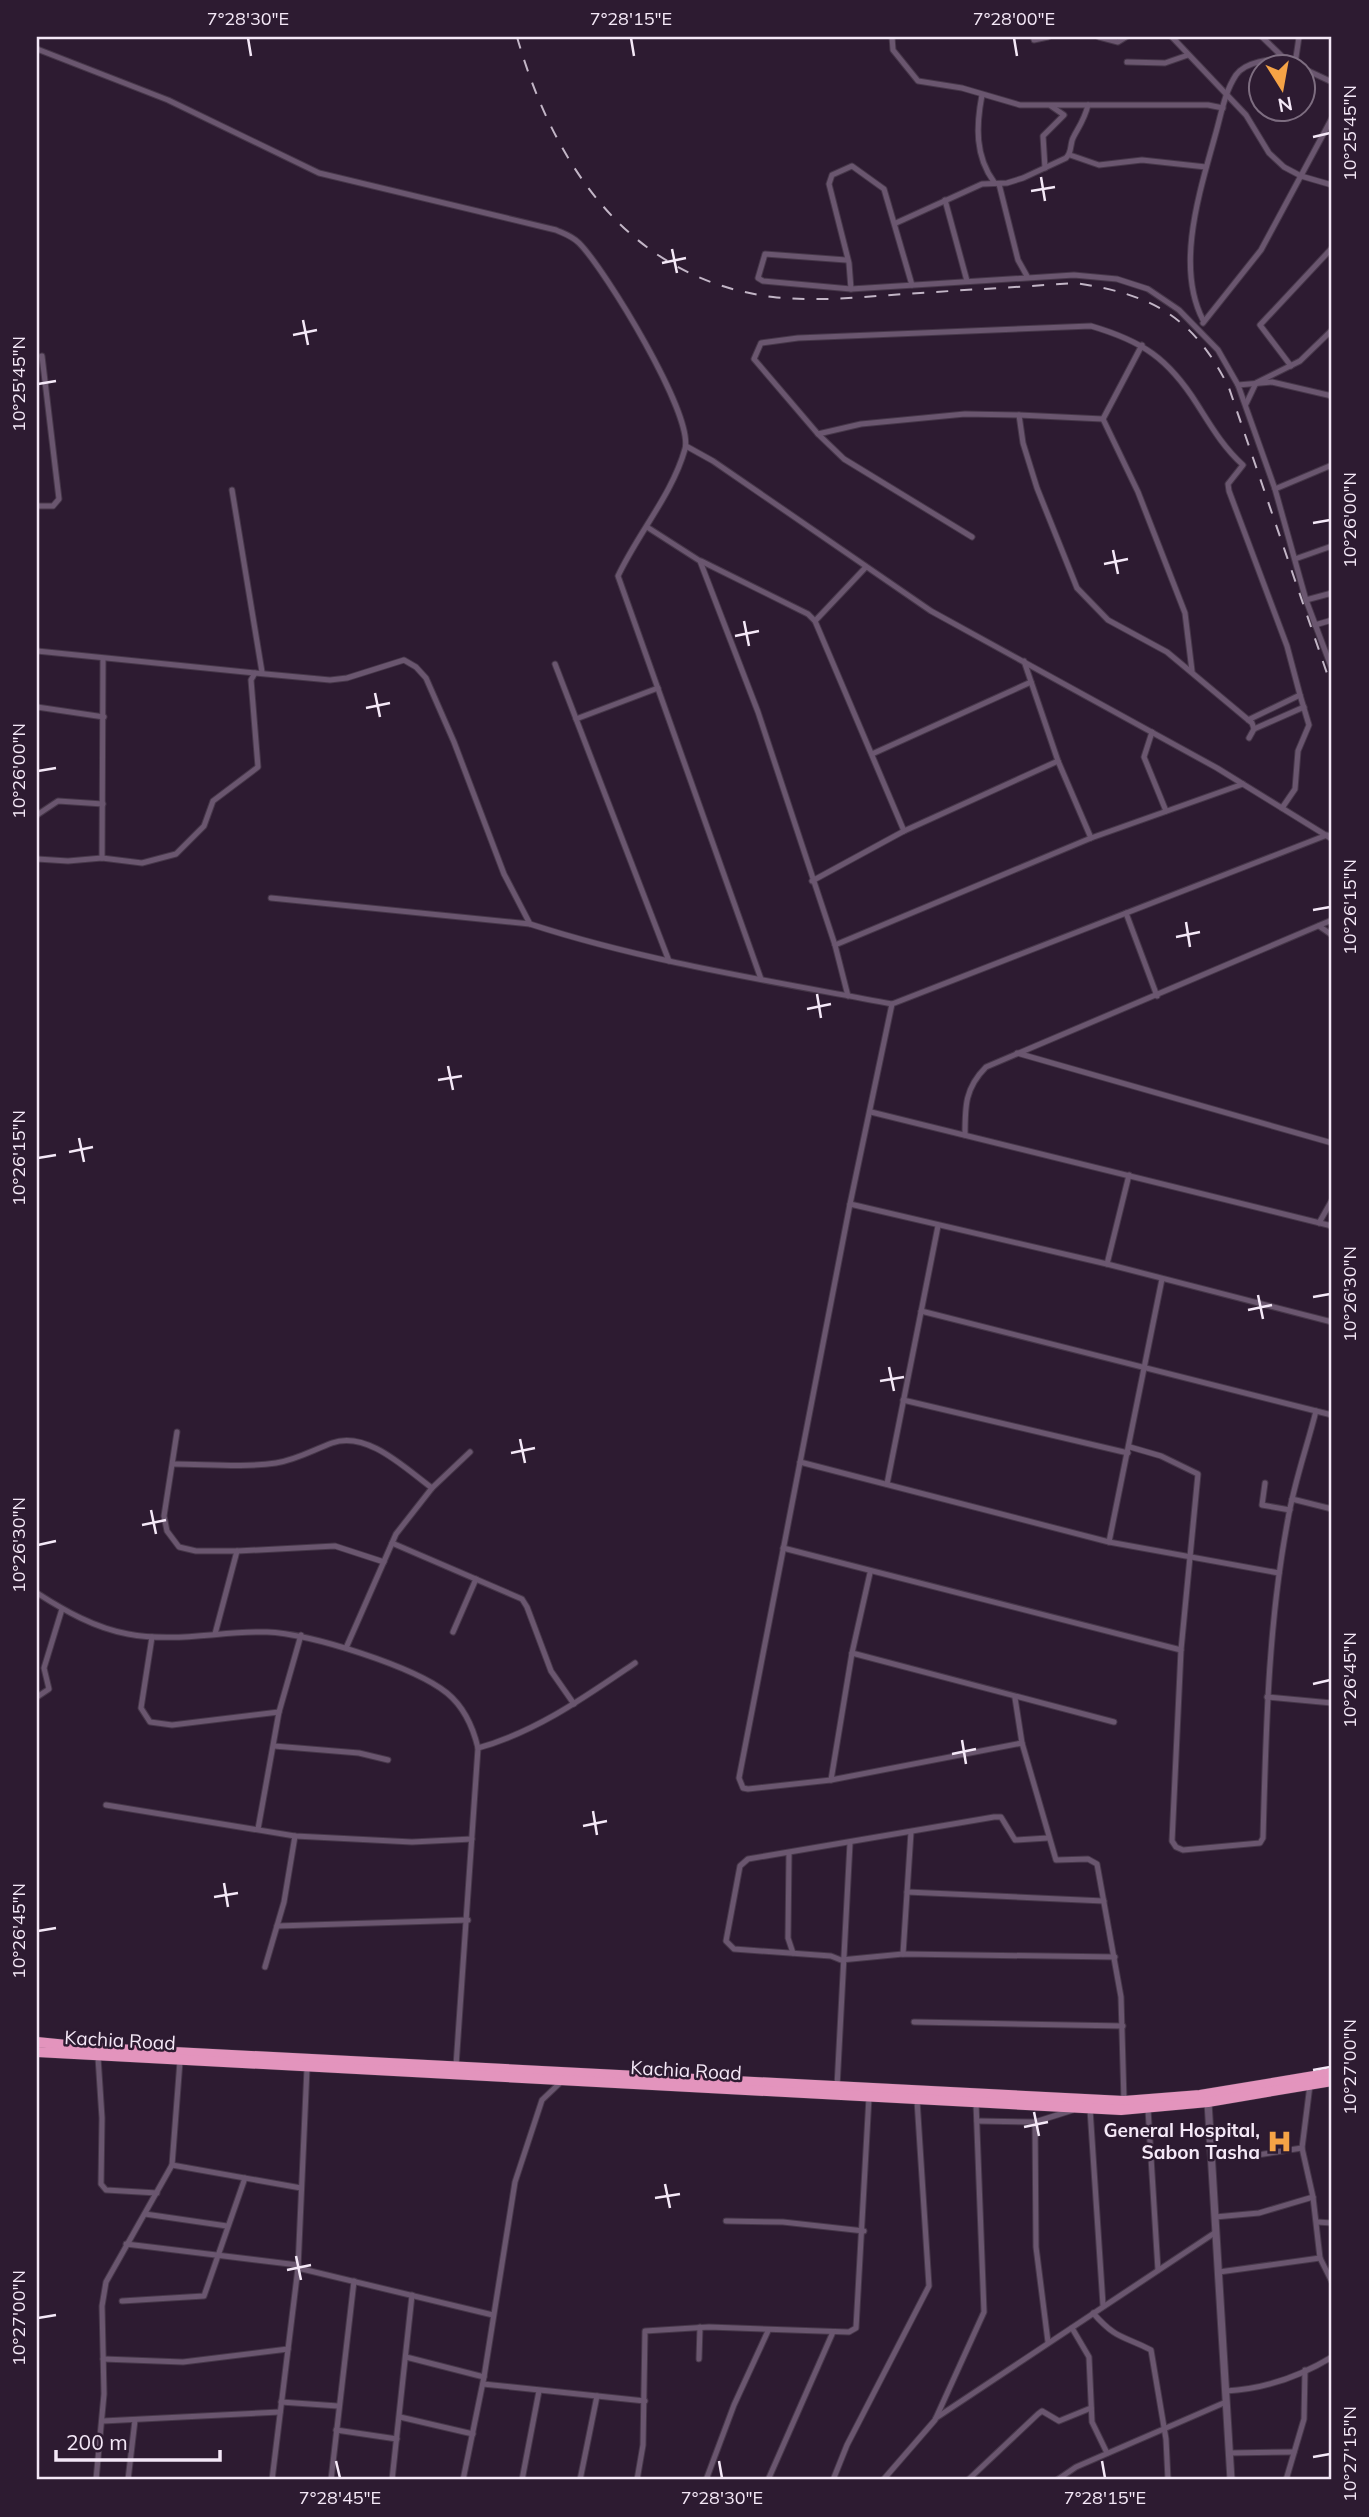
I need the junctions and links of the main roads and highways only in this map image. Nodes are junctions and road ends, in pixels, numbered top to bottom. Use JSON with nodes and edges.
{"nodes":[{"id":1,"x":37,"y":2042,"type":"edge"},
{"id":2,"x":37,"y":2052,"type":"edge"},
{"id":3,"x":1332,"y":2073,"type":"edge"},
{"id":4,"x":1332,"y":2081,"type":"edge"},
{"id":5,"x":1061,"y":2103,"type":"junction"}],
"edges":[{"from":1,"to":5,"type":"highway","name":"Kachia Road"},
{"from":2,"to":5,"type":"highway","name":"Kachia Road"},
{"from":3,"to":5,"type":"highway","name":"Kachia Road"},
{"from":4,"to":5,"type":"highway","name":"Kachia Road"}]}
